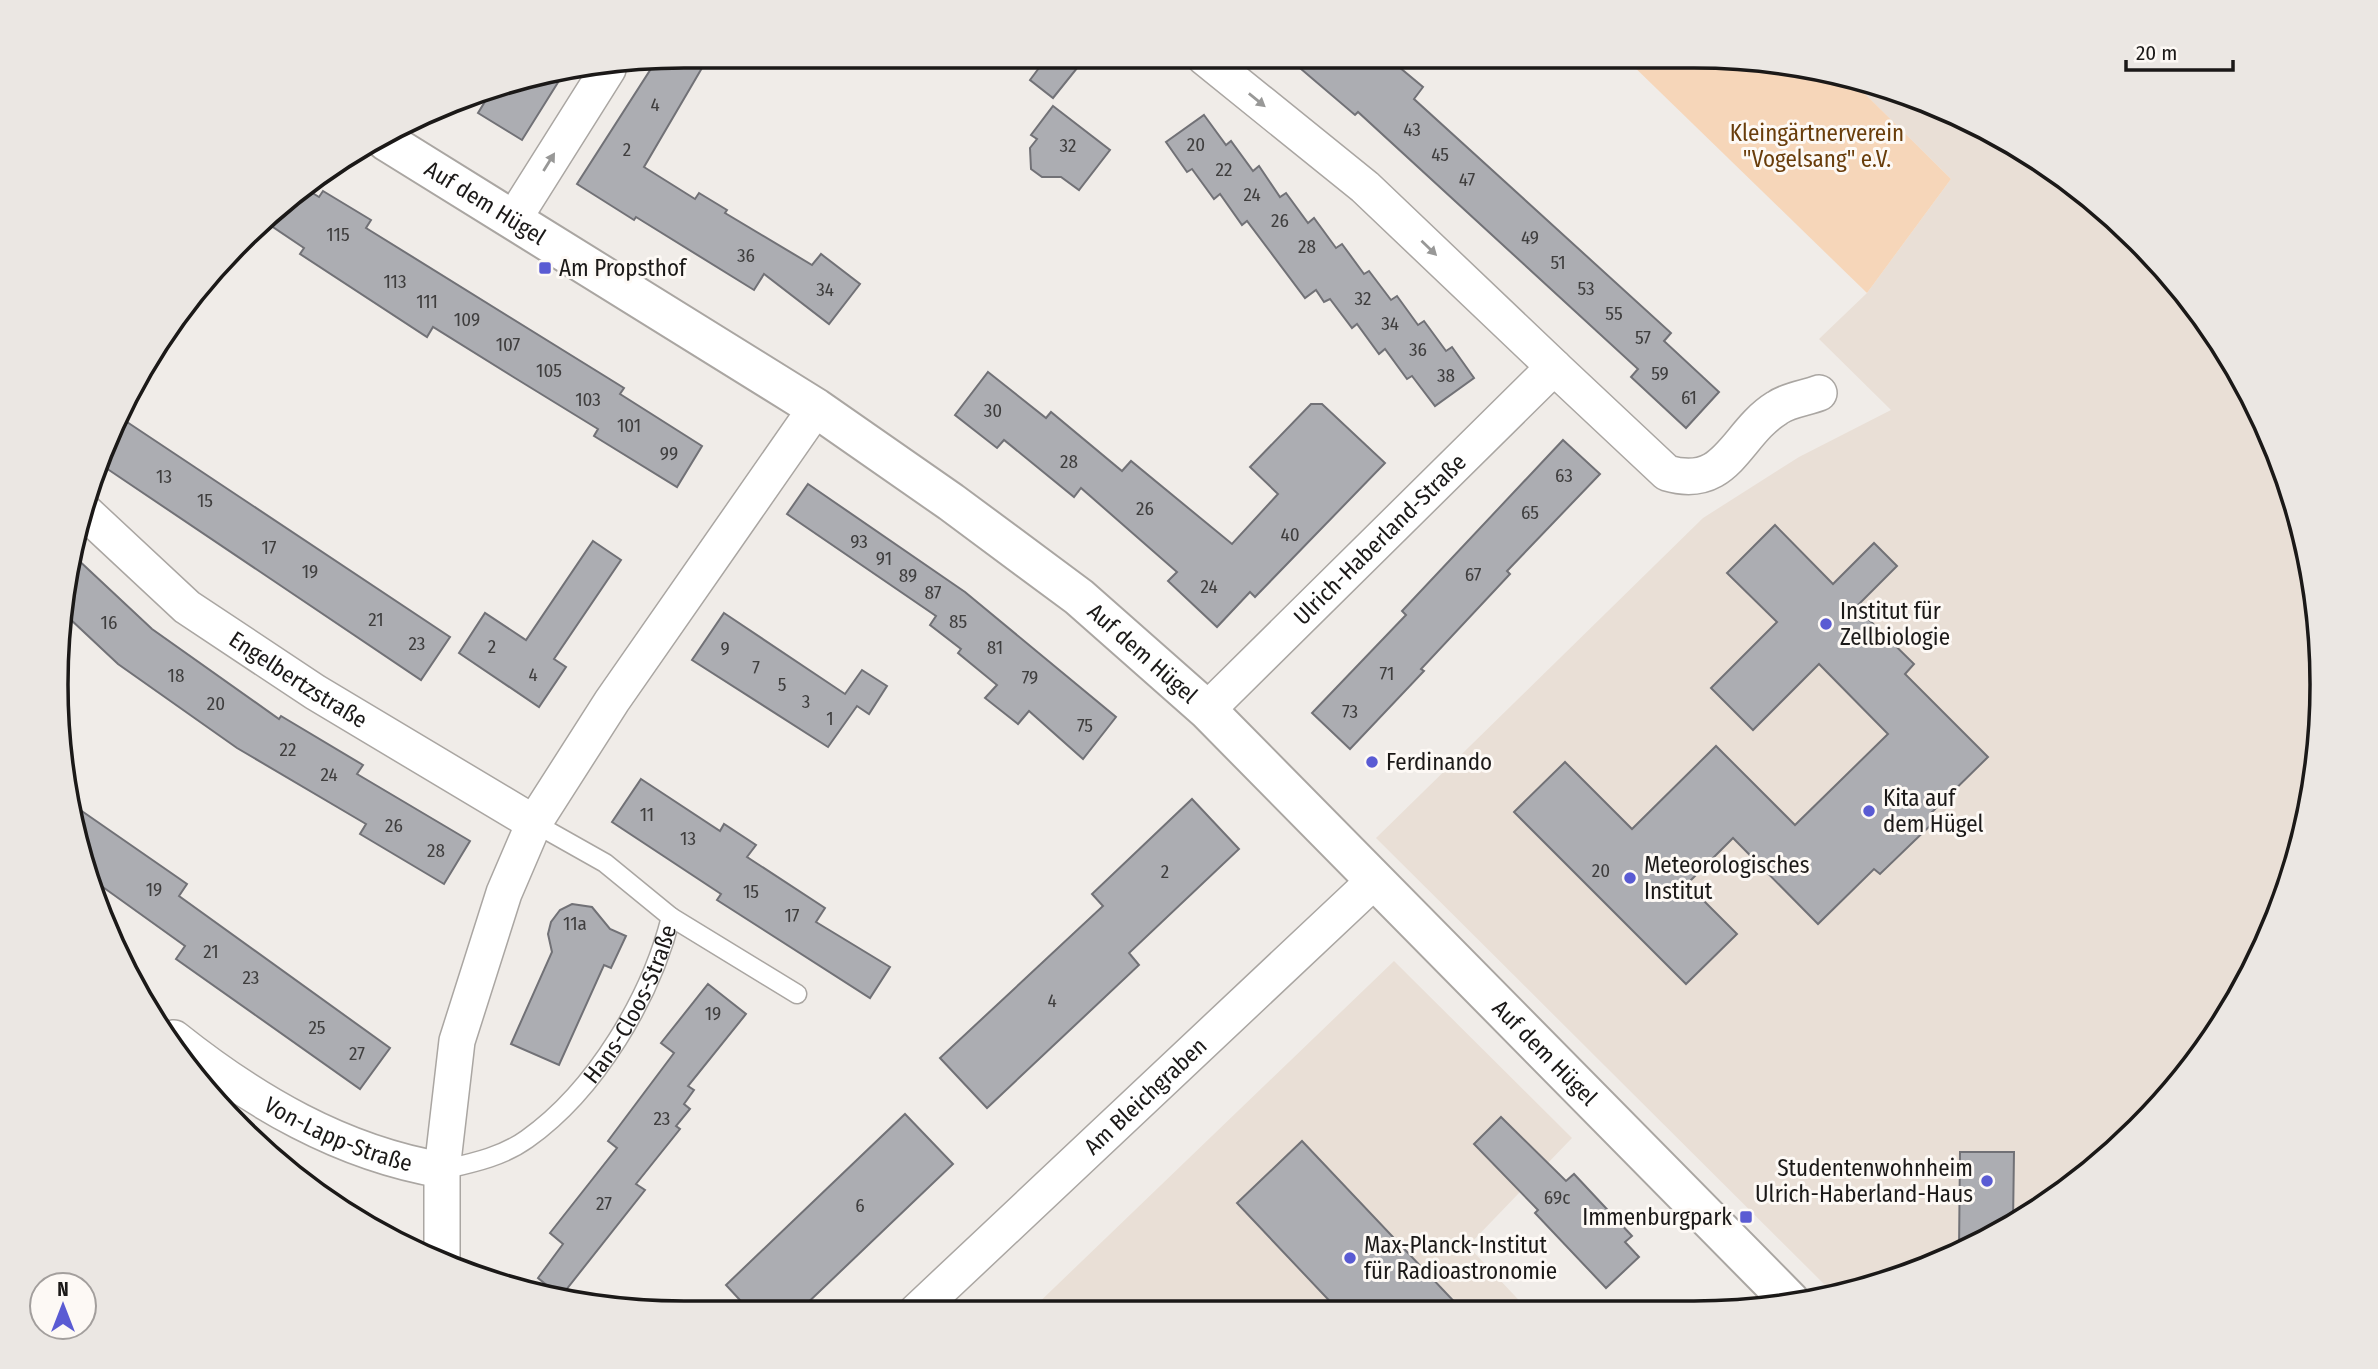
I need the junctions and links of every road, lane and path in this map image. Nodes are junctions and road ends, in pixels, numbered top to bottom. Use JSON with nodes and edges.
{"nodes":[{"id":1,"x":1218,"y":68,"type":"edge"},
{"id":2,"x":605,"y":74,"type":"edge"},
{"id":3,"x":390,"y":144,"type":"edge"},
{"id":4,"x":513,"y":220,"type":"junction"},
{"id":5,"x":1554,"y":368,"type":"junction"},
{"id":6,"x":1819,"y":393,"type":"dead end"},
{"id":7,"x":816,"y":408,"type":"junction"},
{"id":8,"x":91,"y":518,"type":"edge"},
{"id":9,"x":1208,"y":710,"type":"junction"},
{"id":10,"x":534,"y":823,"type":"junction"},
{"id":11,"x":1375,"y":880,"type":"junction"},
{"id":12,"x":671,"y":917,"type":"junction"},
{"id":13,"x":797,"y":994,"type":"dead end"},
{"id":14,"x":188,"y":1049,"type":"edge"},
{"id":15,"x":442,"y":1170,"type":"junction"},
{"id":16,"x":442,"y":1251,"type":"edge"},
{"id":17,"x":1783,"y":1294,"type":"edge"},
{"id":18,"x":928,"y":1301,"type":"edge"}],
"edges":[{"from":1,"to":5,"type":"street","one_way":true},
{"from":4,"to":2,"type":"street","one_way":true},
{"from":3,"to":4,"type":"street","name":"Auf dem Hügel"},
{"from":4,"to":7,"type":"street","name":"Auf dem Hügel"},
{"from":5,"to":6,"type":"street"},
{"from":5,"to":9,"type":"street","name":"Ulrich-Haberland-Straße"},
{"from":7,"to":9,"type":"street","name":"Auf dem Hügel"},
{"from":7,"to":10,"type":"street"},
{"from":8,"to":10,"type":"street","name":"Engelbertzstraße"},
{"from":9,"to":11,"type":"street","name":"Auf dem Hügel"},
{"from":10,"to":12,"type":"lane","name":"Hans-Cloos-Straße"},
{"from":10,"to":15,"type":"street"},
{"from":11,"to":17,"type":"street","name":"Auf dem Hügel"},
{"from":11,"to":18,"type":"street","name":"Am Bleichgraben"},
{"from":12,"to":13,"type":"lane"},
{"from":12,"to":15,"type":"lane","name":"Hans-Cloos-Straße"},
{"from":14,"to":15,"type":"street","name":"Von-Lapp-Straße"},
{"from":15,"to":16,"type":"street"}]}
